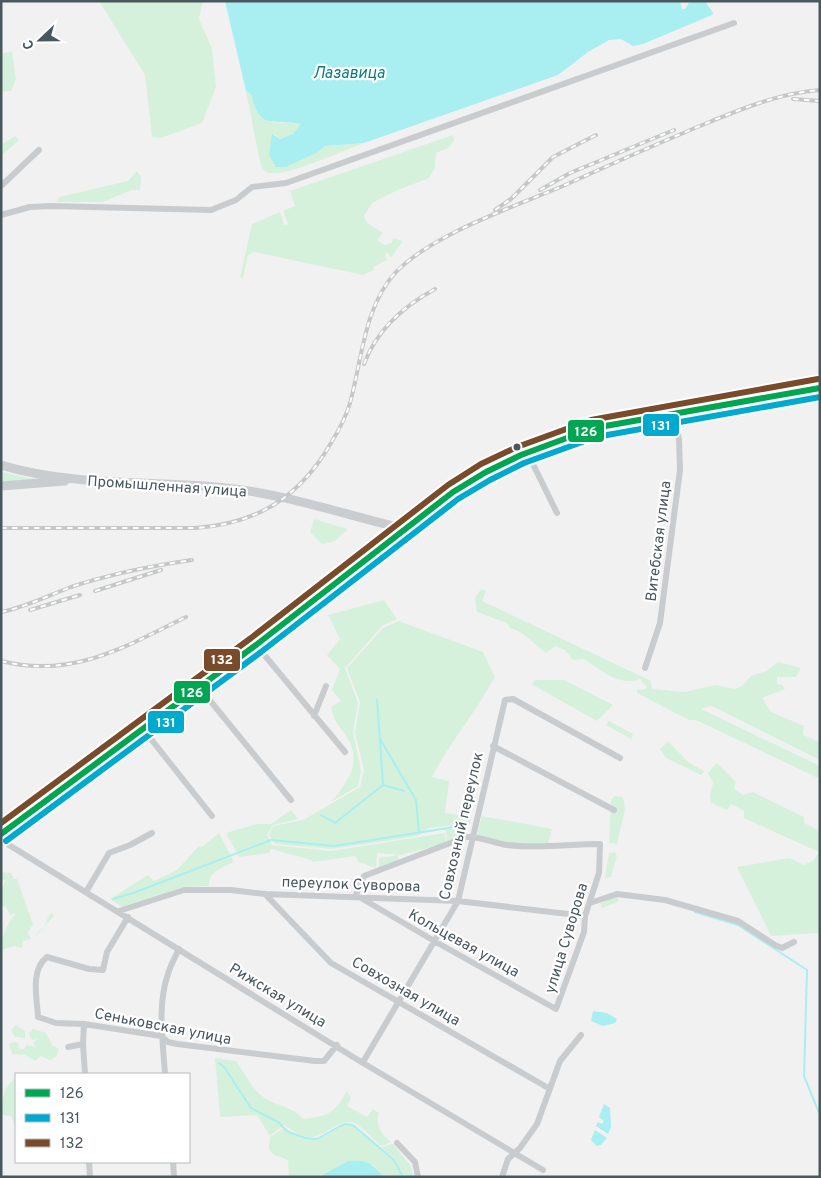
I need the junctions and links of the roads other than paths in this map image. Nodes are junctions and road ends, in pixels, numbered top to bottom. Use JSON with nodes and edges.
{"nodes":[{"id":1,"x":734,"y":24,"type":"dead end"},
{"id":2,"x":38,"y":150,"type":"dead end"},
{"id":3,"x":1,"y":186,"type":"edge"},
{"id":4,"x":1,"y":215,"type":"edge"},
{"id":5,"x":820,"y":388,"type":"edge"},
{"id":6,"x":674,"y":414,"type":"junction"},
{"id":7,"x":528,"y":452,"type":"junction"},
{"id":8,"x":1,"y":466,"type":"edge"},
{"id":9,"x":75,"y":480,"type":"junction"},
{"id":10,"x":1,"y":486,"type":"edge"},
{"id":11,"x":557,"y":513,"type":"dead end"},
{"id":12,"x":405,"y":529,"type":"junction"},
{"id":13,"x":256,"y":645,"type":"junction"},
{"id":14,"x":645,"y":668,"type":"dead end"},
{"id":15,"x":326,"y":686,"type":"dead end"},
{"id":16,"x":199,"y":687,"type":"junction"},
{"id":17,"x":314,"y":716,"type":"junction"},
{"id":18,"x":143,"y":729,"type":"junction"},
{"id":19,"x":493,"y":746,"type":"junction"},
{"id":20,"x":345,"y":752,"type":"dead end"},
{"id":21,"x":620,"y":758,"type":"dead end"},
{"id":22,"x":291,"y":800,"type":"dead end"},
{"id":23,"x":611,"y":808,"type":"dead end"},
{"id":24,"x":212,"y":816,"type":"dead end"},
{"id":25,"x":152,"y":832,"type":"dead end"},
{"id":26,"x":1,"y":834,"type":"edge"},
{"id":27,"x":473,"y":837,"type":"junction"},
{"id":28,"x":1,"y":840,"type":"edge"},
{"id":29,"x":86,"y":892,"type":"junction"},
{"id":30,"x":265,"y":894,"type":"junction"},
{"id":31,"x":358,"y":897,"type":"junction"},
{"id":32,"x":458,"y":901,"type":"junction"},
{"id":33,"x":590,"y":902,"type":"junction"},
{"id":34,"x":119,"y":912,"type":"junction"},
{"id":35,"x":585,"y":916,"type":"junction"},
{"id":36,"x":128,"y":917,"type":"junction"},
{"id":37,"x":436,"y":942,"type":"junction"},
{"id":38,"x":794,"y":942,"type":"dead end"},
{"id":39,"x":178,"y":949,"type":"junction"},
{"id":40,"x":399,"y":1003,"type":"junction"},
{"id":41,"x":556,"y":1008,"type":"joint"},
{"id":42,"x":84,"y":1024,"type":"junction"},
{"id":43,"x":581,"y":1035,"type":"dead end"},
{"id":44,"x":161,"y":1036,"type":"junction"},
{"id":45,"x":83,"y":1044,"type":"junction"},
{"id":46,"x":337,"y":1045,"type":"junction"},
{"id":47,"x":68,"y":1047,"type":"dead end"},
{"id":48,"x":363,"y":1062,"type":"junction"},
{"id":49,"x":85,"y":1073,"type":"edge"},
{"id":50,"x":165,"y":1073,"type":"edge"},
{"id":51,"x":550,"y":1089,"type":"junction"},
{"id":52,"x":397,"y":1143,"type":"dead end"},
{"id":53,"x":514,"y":1153,"type":"junction"},
{"id":54,"x":89,"y":1163,"type":"edge"},
{"id":55,"x":173,"y":1163,"type":"edge"},
{"id":56,"x":543,"y":1170,"type":"dead end"},
{"id":57,"x":90,"y":1177,"type":"edge"},
{"id":58,"x":174,"y":1177,"type":"edge"},
{"id":59,"x":418,"y":1177,"type":"edge"},
{"id":60,"x":502,"y":1177,"type":"edge"}],
"edges":[{"from":1,"to":4,"type":"street"},
{"from":2,"to":3,"type":"street"},
{"from":5,"to":6,"type":"main road"},
{"from":6,"to":7,"type":"main road"},
{"from":6,"to":14,"type":"street","name":"Витебская улица"},
{"from":7,"to":11,"type":"street"},
{"from":7,"to":12,"type":"main road"},
{"from":8,"to":9,"type":"main road"},
{"from":9,"to":10,"type":"main road"},
{"from":9,"to":12,"type":"main road","name":"Промышленная улица"},
{"from":12,"to":13,"type":"main road"},
{"from":13,"to":16,"type":"main road"},
{"from":13,"to":17,"type":"street"},
{"from":15,"to":17,"type":"street"},
{"from":16,"to":18,"type":"main road"},
{"from":16,"to":22,"type":"street"},
{"from":17,"to":20,"type":"street"},
{"from":18,"to":24,"type":"street"},
{"from":18,"to":26,"type":"main road"},
{"from":19,"to":21,"type":"street","name":"Совхозный переулок"},
{"from":19,"to":23,"type":"street"},
{"from":19,"to":27,"type":"street","name":"Совхозный переулок"},
{"from":25,"to":29,"type":"street"},
{"from":27,"to":31,"type":"street"},
{"from":27,"to":32,"type":"street","name":"Совхозный переулок"},
{"from":27,"to":33,"type":"street","name":"улица Суворова"},
{"from":28,"to":29,"type":"street","name":"Рижская улица"},
{"from":29,"to":34,"type":"street","name":"Рижская улица"},
{"from":30,"to":31,"type":"street","name":"переулок Суворова"},
{"from":30,"to":34,"type":"street","name":"переулок Суворова"},
{"from":30,"to":40,"type":"street","name":"Совхозная улица"},
{"from":31,"to":32,"type":"street","name":"переулок Суворова"},
{"from":31,"to":37,"type":"street","name":"Кольцевая улица"},
{"from":32,"to":35,"type":"street","name":"переулок Суворова"},
{"from":32,"to":37,"type":"street","name":"Совхозный переулок"},
{"from":33,"to":35,"type":"street","name":"улица Суворова"},
{"from":33,"to":38,"type":"street"},
{"from":34,"to":36,"type":"street","name":"Рижская улица"},
{"from":35,"to":41,"type":"street","name":"улица Суворова"},
{"from":36,"to":39,"type":"street","name":"Рижская улица"},
{"from":36,"to":42,"type":"street","name":"Сеньковская улица"},
{"from":37,"to":40,"type":"street","name":"Совхозный переулок"},
{"from":37,"to":41,"type":"street","name":"Кольцевая улица"},
{"from":39,"to":44,"type":"street"},
{"from":39,"to":46,"type":"street","name":"Рижская улица"},
{"from":40,"to":48,"type":"street","name":"Совхозный переулок"},
{"from":40,"to":51,"type":"street","name":"Совхозная улица"},
{"from":42,"to":44,"type":"street","name":"Сеньковская улица"},
{"from":42,"to":45,"type":"street"},
{"from":43,"to":51,"type":"street"},
{"from":44,"to":46,"type":"street","name":"Сеньковская улица"},
{"from":44,"to":50,"type":"street"},
{"from":45,"to":47,"type":"street"},
{"from":45,"to":49,"type":"street"},
{"from":46,"to":48,"type":"street","name":"Рижская улица"},
{"from":48,"to":53,"type":"street","name":"Рижская улица"},
{"from":51,"to":53,"type":"street"},
{"from":52,"to":59,"type":"street"},
{"from":53,"to":56,"type":"street","name":"Рижская улица"},
{"from":53,"to":60,"type":"street"},
{"from":54,"to":57,"type":"street"},
{"from":55,"to":58,"type":"street"}]}
